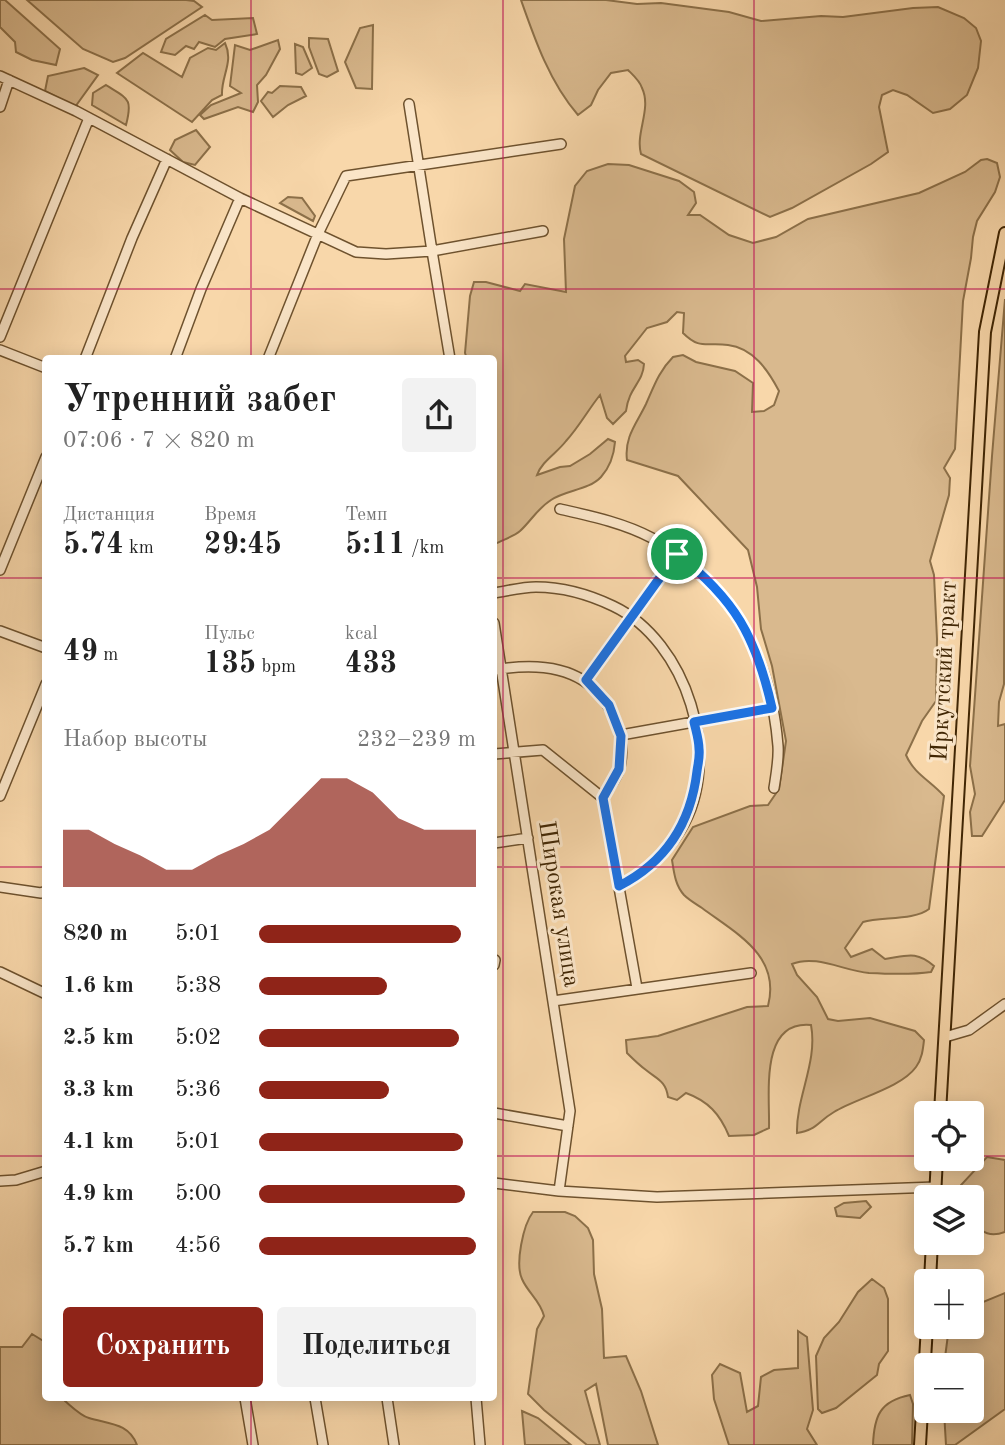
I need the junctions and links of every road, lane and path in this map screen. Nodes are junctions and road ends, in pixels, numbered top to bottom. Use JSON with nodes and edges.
{"nodes":[{"id":1,"x":5,"y":78,"type":"edge"},
{"id":2,"x":409,"y":104,"type":"dead end"},
{"id":3,"x":0,"y":107,"type":"edge"},
{"id":4,"x":89,"y":118,"type":"junction"},
{"id":5,"x":561,"y":144,"type":"dead end"},
{"id":6,"x":167,"y":159,"type":"junction"},
{"id":7,"x":418,"y":165,"type":"junction"},
{"id":8,"x":240,"y":198,"type":"junction"},
{"id":9,"x":543,"y":231,"type":"dead end"},
{"id":10,"x":1005,"y":233,"type":"edge"},
{"id":11,"x":318,"y":234,"type":"junction"},
{"id":12,"x":432,"y":251,"type":"junction"},
{"id":13,"x":0,"y":337,"type":"edge"},
{"id":14,"x":0,"y":350,"type":"edge"},
{"id":15,"x":87,"y":355,"type":"edge"},
{"id":16,"x":176,"y":355,"type":"edge"},
{"id":17,"x":270,"y":355,"type":"edge"},
{"id":18,"x":449,"y":355,"type":"edge"},
{"id":19,"x":42,"y":366,"type":"edge"},
{"id":20,"x":42,"y":467,"type":"edge"},
{"id":21,"x":560,"y":509,"type":"dead end"},
{"id":22,"x":12,"y":540,"type":"junction"},
{"id":23,"x":0,"y":545,"type":"edge"},
{"id":24,"x":677,"y":554,"type":"junction"},
{"id":25,"x":0,"y":570,"type":"edge"},
{"id":26,"x":497,"y":593,"type":"edge"},
{"id":27,"x":630,"y":618,"type":"junction"},
{"id":28,"x":0,"y":631,"type":"edge"},
{"id":29,"x":42,"y":647,"type":"edge"},
{"id":30,"x":497,"y":669,"type":"edge"},
{"id":31,"x":586,"y":680,"type":"junction"},
{"id":32,"x":42,"y":694,"type":"edge"},
{"id":33,"x":772,"y":708,"type":"junction"},
{"id":34,"x":694,"y":722,"type":"junction"},
{"id":35,"x":621,"y":736,"type":"junction"},
{"id":36,"x":515,"y":751,"type":"junction"},
{"id":37,"x":497,"y":754,"type":"edge"},
{"id":38,"x":774,"y":788,"type":"dead end"},
{"id":39,"x":0,"y":796,"type":"edge"},
{"id":40,"x":603,"y":798,"type":"junction"},
{"id":41,"x":528,"y":838,"type":"junction"},
{"id":42,"x":497,"y":843,"type":"edge"},
{"id":43,"x":619,"y":886,"type":"junction"},
{"id":44,"x":0,"y":887,"type":"edge"},
{"id":45,"x":42,"y":893,"type":"edge"},
{"id":46,"x":0,"y":972,"type":"edge"},
{"id":47,"x":751,"y":973,"type":"dead end"},
{"id":48,"x":637,"y":988,"type":"junction"},
{"id":49,"x":42,"y":992,"type":"edge"},
{"id":50,"x":553,"y":1001,"type":"junction"},
{"id":51,"x":1005,"y":1004,"type":"edge"},
{"id":52,"x":945,"y":1037,"type":"junction"},
{"id":53,"x":941,"y":1101,"type":"edge"},
{"id":54,"x":497,"y":1114,"type":"edge"},
{"id":55,"x":568,"y":1126,"type":"junction"},
{"id":56,"x":42,"y":1172,"type":"edge"},
{"id":57,"x":0,"y":1181,"type":"edge"},
{"id":58,"x":497,"y":1185,"type":"edge"},
{"id":59,"x":559,"y":1191,"type":"junction"},
{"id":60,"x":914,"y":1192,"type":"edge"},
{"id":61,"x":926,"y":1339,"type":"edge"},
{"id":62,"x":246,"y":1401,"type":"edge"},
{"id":63,"x":316,"y":1401,"type":"edge"},
{"id":64,"x":387,"y":1401,"type":"edge"},
{"id":65,"x":476,"y":1401,"type":"edge"},
{"id":66,"x":253,"y":1445,"type":"edge"},
{"id":67,"x":323,"y":1445,"type":"edge"},
{"id":68,"x":394,"y":1445,"type":"edge"},
{"id":69,"x":481,"y":1445,"type":"edge"},
{"id":70,"x":920,"y":1445,"type":"edge"}],
"edges":[{"from":1,"to":3,"type":"street"},
{"from":1,"to":4,"type":"street"},
{"from":2,"to":7,"type":"street"},
{"from":4,"to":6,"type":"street"},
{"from":4,"to":13,"type":"street"},
{"from":5,"to":7,"type":"street"},
{"from":6,"to":8,"type":"street"},
{"from":6,"to":15,"type":"street"},
{"from":7,"to":11,"type":"street"},
{"from":7,"to":12,"type":"street"},
{"from":8,"to":11,"type":"street"},
{"from":8,"to":16,"type":"street"},
{"from":9,"to":12,"type":"street"},
{"from":10,"to":52,"type":"main road","name":"Иркутский тракт"},
{"from":11,"to":12,"type":"street"},
{"from":11,"to":17,"type":"street"},
{"from":12,"to":18,"type":"street"},
{"from":14,"to":19,"type":"street"},
{"from":20,"to":22,"type":"street"},
{"from":21,"to":24,"type":"street"},
{"from":22,"to":23,"type":"street"},
{"from":22,"to":25,"type":"street"},
{"from":24,"to":27,"type":"street"},
{"from":24,"to":33,"type":"street"},
{"from":26,"to":27,"type":"street"},
{"from":27,"to":31,"type":"street"},
{"from":27,"to":34,"type":"street"},
{"from":28,"to":29,"type":"street"},
{"from":30,"to":31,"type":"street"},
{"from":30,"to":36,"type":"street","name":"Широкая улица"},
{"from":31,"to":35,"type":"street"},
{"from":32,"to":39,"type":"street"},
{"from":33,"to":34,"type":"street"},
{"from":33,"to":38,"type":"street"},
{"from":34,"to":35,"type":"street"},
{"from":34,"to":43,"type":"street"},
{"from":35,"to":40,"type":"street"},
{"from":36,"to":37,"type":"street"},
{"from":36,"to":40,"type":"street"},
{"from":36,"to":41,"type":"street","name":"Широкая улица"},
{"from":40,"to":43,"type":"street"},
{"from":41,"to":42,"type":"street"},
{"from":41,"to":50,"type":"street","name":"Широкая улица"},
{"from":43,"to":48,"type":"street"},
{"from":44,"to":45,"type":"street"},
{"from":46,"to":49,"type":"street"},
{"from":47,"to":48,"type":"street"},
{"from":48,"to":50,"type":"street"},
{"from":50,"to":55,"type":"street","name":"Широкая улица"},
{"from":51,"to":52,"type":"street"},
{"from":52,"to":53,"type":"main road","name":"Иркутский тракт"},
{"from":54,"to":55,"type":"street"},
{"from":55,"to":59,"type":"street","name":"Широкая улица"},
{"from":56,"to":57,"type":"street"},
{"from":58,"to":59,"type":"street"},
{"from":59,"to":60,"type":"street"},
{"from":61,"to":70,"type":"main road"},
{"from":62,"to":66,"type":"street"},
{"from":63,"to":67,"type":"street"},
{"from":64,"to":68,"type":"street"},
{"from":65,"to":69,"type":"street"}]}
